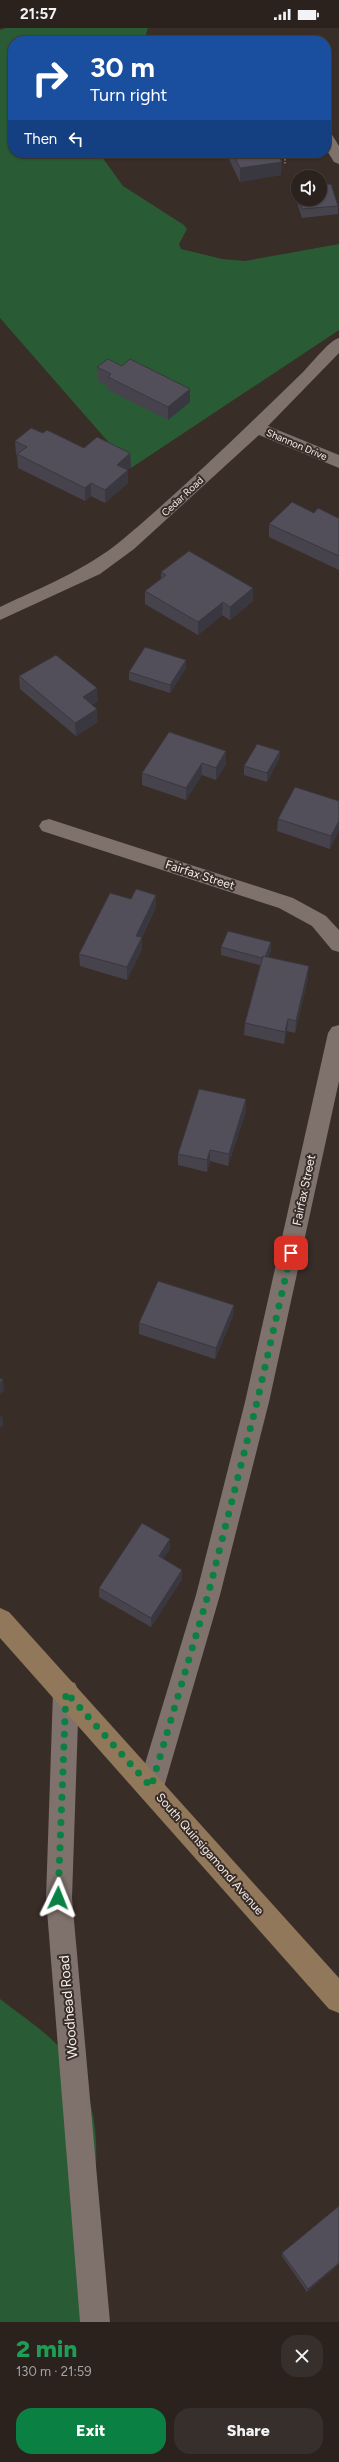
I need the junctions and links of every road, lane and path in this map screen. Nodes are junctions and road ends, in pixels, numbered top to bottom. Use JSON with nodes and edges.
{"nodes":[{"id":1,"x":331,"y":145,"type":"edge"},
{"id":2,"x":285,"y":158,"type":"edge"},
{"id":3,"x":339,"y":159,"type":"edge"},
{"id":4,"x":285,"y":165,"type":"dead end"},
{"id":5,"x":339,"y":343,"type":"edge"},
{"id":6,"x":256,"y":427,"type":"junction"},
{"id":7,"x":339,"y":462,"type":"edge"},
{"id":8,"x":0,"y":614,"type":"edge"},
{"id":9,"x":50,"y":826,"type":"dead end"},
{"id":10,"x":339,"y":944,"type":"edge"},
{"id":11,"x":339,"y":1033,"type":"edge"},
{"id":12,"x":0,"y":1620,"type":"edge"},
{"id":13,"x":66,"y":1692,"type":"junction"},
{"id":14,"x":151,"y":1787,"type":"junction"},
{"id":15,"x":339,"y":1999,"type":"edge"},
{"id":16,"x":96,"y":2322,"type":"edge"}],
"edges":[{"from":1,"to":3,"type":"street"},
{"from":2,"to":4,"type":"path"},
{"from":5,"to":6,"type":"street","name":"Cedar Road"},
{"from":6,"to":7,"type":"street","name":"Shannon Drive"},
{"from":6,"to":8,"type":"street","name":"Cedar Road"},
{"from":9,"to":10,"type":"street","name":"Fairfax Street"},
{"from":11,"to":14,"type":"street","name":"Fairfax Street"},
{"from":12,"to":13,"type":"main road","name":"South Quinsigamond Avenue"},
{"from":13,"to":14,"type":"main road","name":"South Quinsigamond Avenue"},
{"from":13,"to":16,"type":"street","name":"Woodhead Road"},
{"from":14,"to":15,"type":"main road","name":"South Quinsigamond Avenue"}]}
